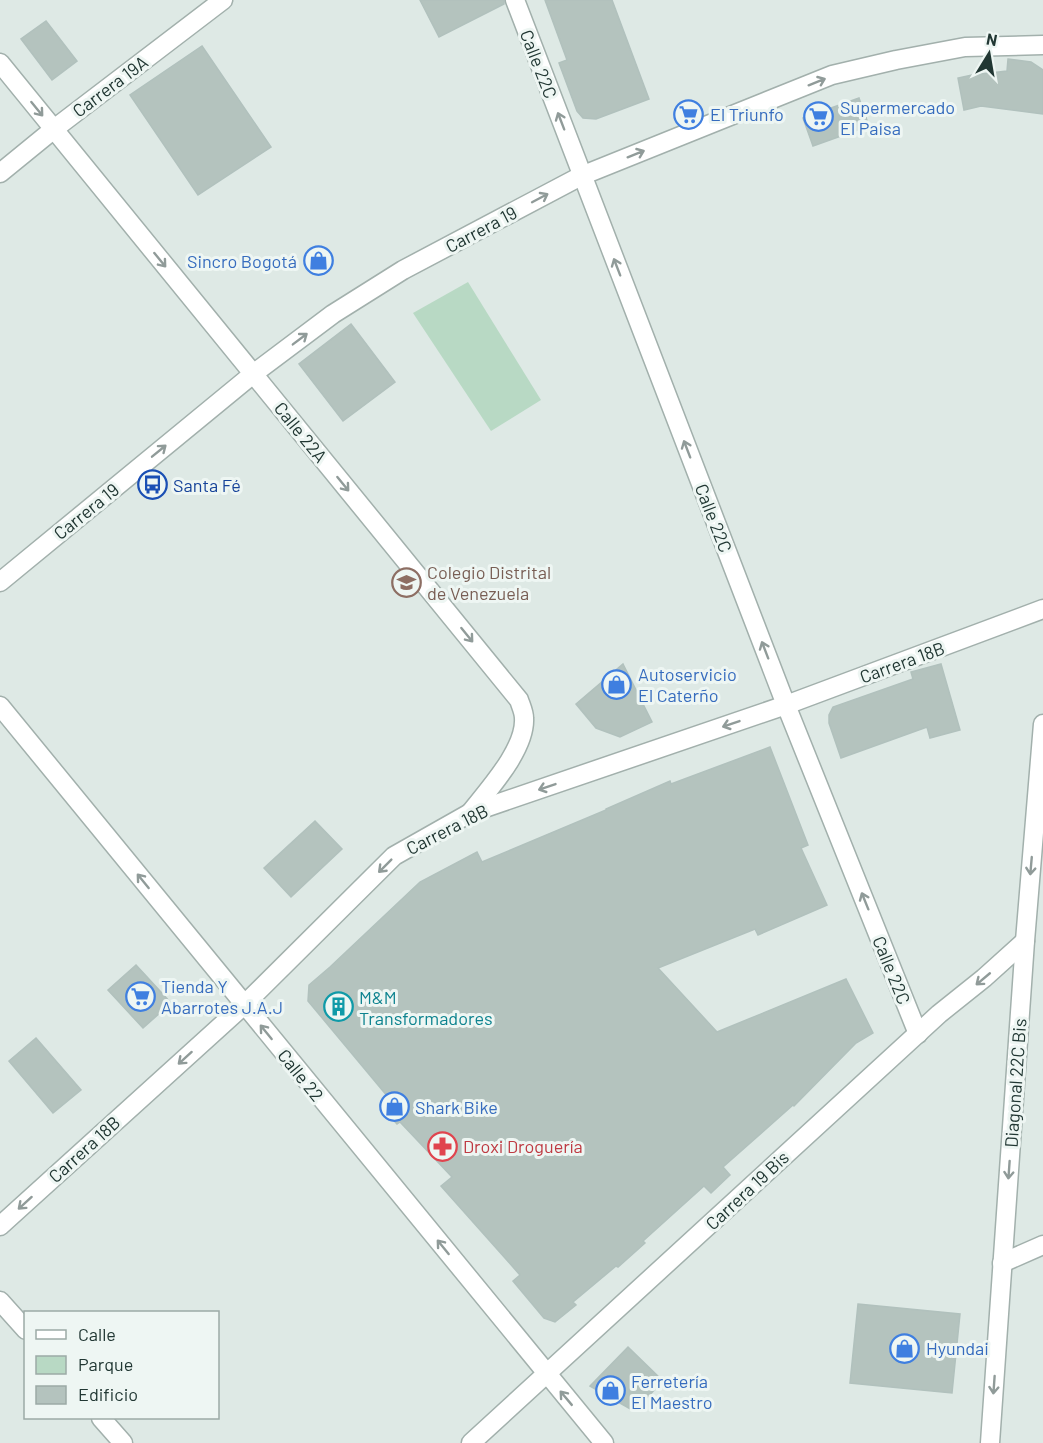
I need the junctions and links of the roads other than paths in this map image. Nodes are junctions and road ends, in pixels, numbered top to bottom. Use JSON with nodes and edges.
{"nodes":[{"id":1,"x":223,"y":0,"type":"edge"},
{"id":2,"x":515,"y":0,"type":"edge"},
{"id":3,"x":1043,"y":45,"type":"edge"},
{"id":4,"x":0,"y":63,"type":"edge"},
{"id":5,"x":54,"y":129,"type":"junction"},
{"id":6,"x":0,"y":173,"type":"edge"},
{"id":7,"x":581,"y":176,"type":"junction"},
{"id":8,"x":253,"y":374,"type":"junction"},
{"id":9,"x":0,"y":582,"type":"edge"},
{"id":10,"x":1043,"y":609,"type":"edge"},
{"id":11,"x":786,"y":705,"type":"junction"},
{"id":12,"x":0,"y":706,"type":"edge"},
{"id":13,"x":1043,"y":724,"type":"edge"},
{"id":14,"x":470,"y":813,"type":"junction"},
{"id":15,"x":1025,"y":941,"type":"junction"},
{"id":16,"x":244,"y":1005,"type":"junction"},
{"id":17,"x":918,"y":1034,"type":"junction"},
{"id":18,"x":0,"y":1226,"type":"edge"},
{"id":19,"x":1043,"y":1245,"type":"edge"},
{"id":20,"x":1002,"y":1263,"type":"junction"},
{"id":21,"x":0,"y":1300,"type":"edge"},
{"id":22,"x":24,"y":1328,"type":"edge"},
{"id":23,"x":546,"y":1374,"type":"junction"},
{"id":24,"x":102,"y":1419,"type":"edge"},
{"id":25,"x":123,"y":1443,"type":"edge"},
{"id":26,"x":471,"y":1443,"type":"edge"},
{"id":27,"x":604,"y":1443,"type":"edge"},
{"id":28,"x":990,"y":1443,"type":"edge"}],
"edges":[{"from":1,"to":5,"type":"street","name":"Carrera 19A"},
{"from":7,"to":2,"type":"street","name":"Calle 22C","one_way":true},
{"from":7,"to":3,"type":"street","name":"Carrera 19","one_way":true},
{"from":4,"to":5,"type":"street","name":"Calle 22A","one_way":true},
{"from":5,"to":6,"type":"street","name":"Carrera 19A"},
{"from":5,"to":8,"type":"street","name":"Calle 22A","one_way":true},
{"from":8,"to":7,"type":"street","name":"Carrera 19","one_way":true},
{"from":11,"to":7,"type":"street","name":"Calle 22C","one_way":true},
{"from":9,"to":8,"type":"street","name":"Carrera 19","one_way":true},
{"from":8,"to":14,"type":"street","name":"Calle 22A","one_way":true},
{"from":10,"to":11,"type":"street","name":"Carrera 18B"},
{"from":11,"to":14,"type":"street","name":"Carrera 18B","one_way":true},
{"from":17,"to":11,"type":"street","name":"Calle 22C","one_way":true},
{"from":16,"to":12,"type":"street","name":"Calle 22","one_way":true},
{"from":13,"to":15,"type":"street","name":"Diagonal 22C Bis","one_way":true},
{"from":14,"to":16,"type":"street","name":"Carrera 18B","one_way":true},
{"from":15,"to":17,"type":"street","name":"Carrera 19 Bis","one_way":true},
{"from":15,"to":20,"type":"street","name":"Diagonal 22C Bis","one_way":true},
{"from":16,"to":18,"type":"street","name":"Carrera 18B","one_way":true},
{"from":23,"to":16,"type":"street","name":"Calle 22","one_way":true},
{"from":17,"to":23,"type":"street","name":"Carrera 19 Bis"},
{"from":19,"to":20,"type":"street"},
{"from":20,"to":28,"type":"street","name":"Diagonal 22C Bis","one_way":true},
{"from":21,"to":22,"type":"street"},
{"from":23,"to":26,"type":"street","name":"Carrera 19 Bis"},
{"from":27,"to":23,"type":"street","name":"Calle 22","one_way":true},
{"from":24,"to":25,"type":"street"}]}
